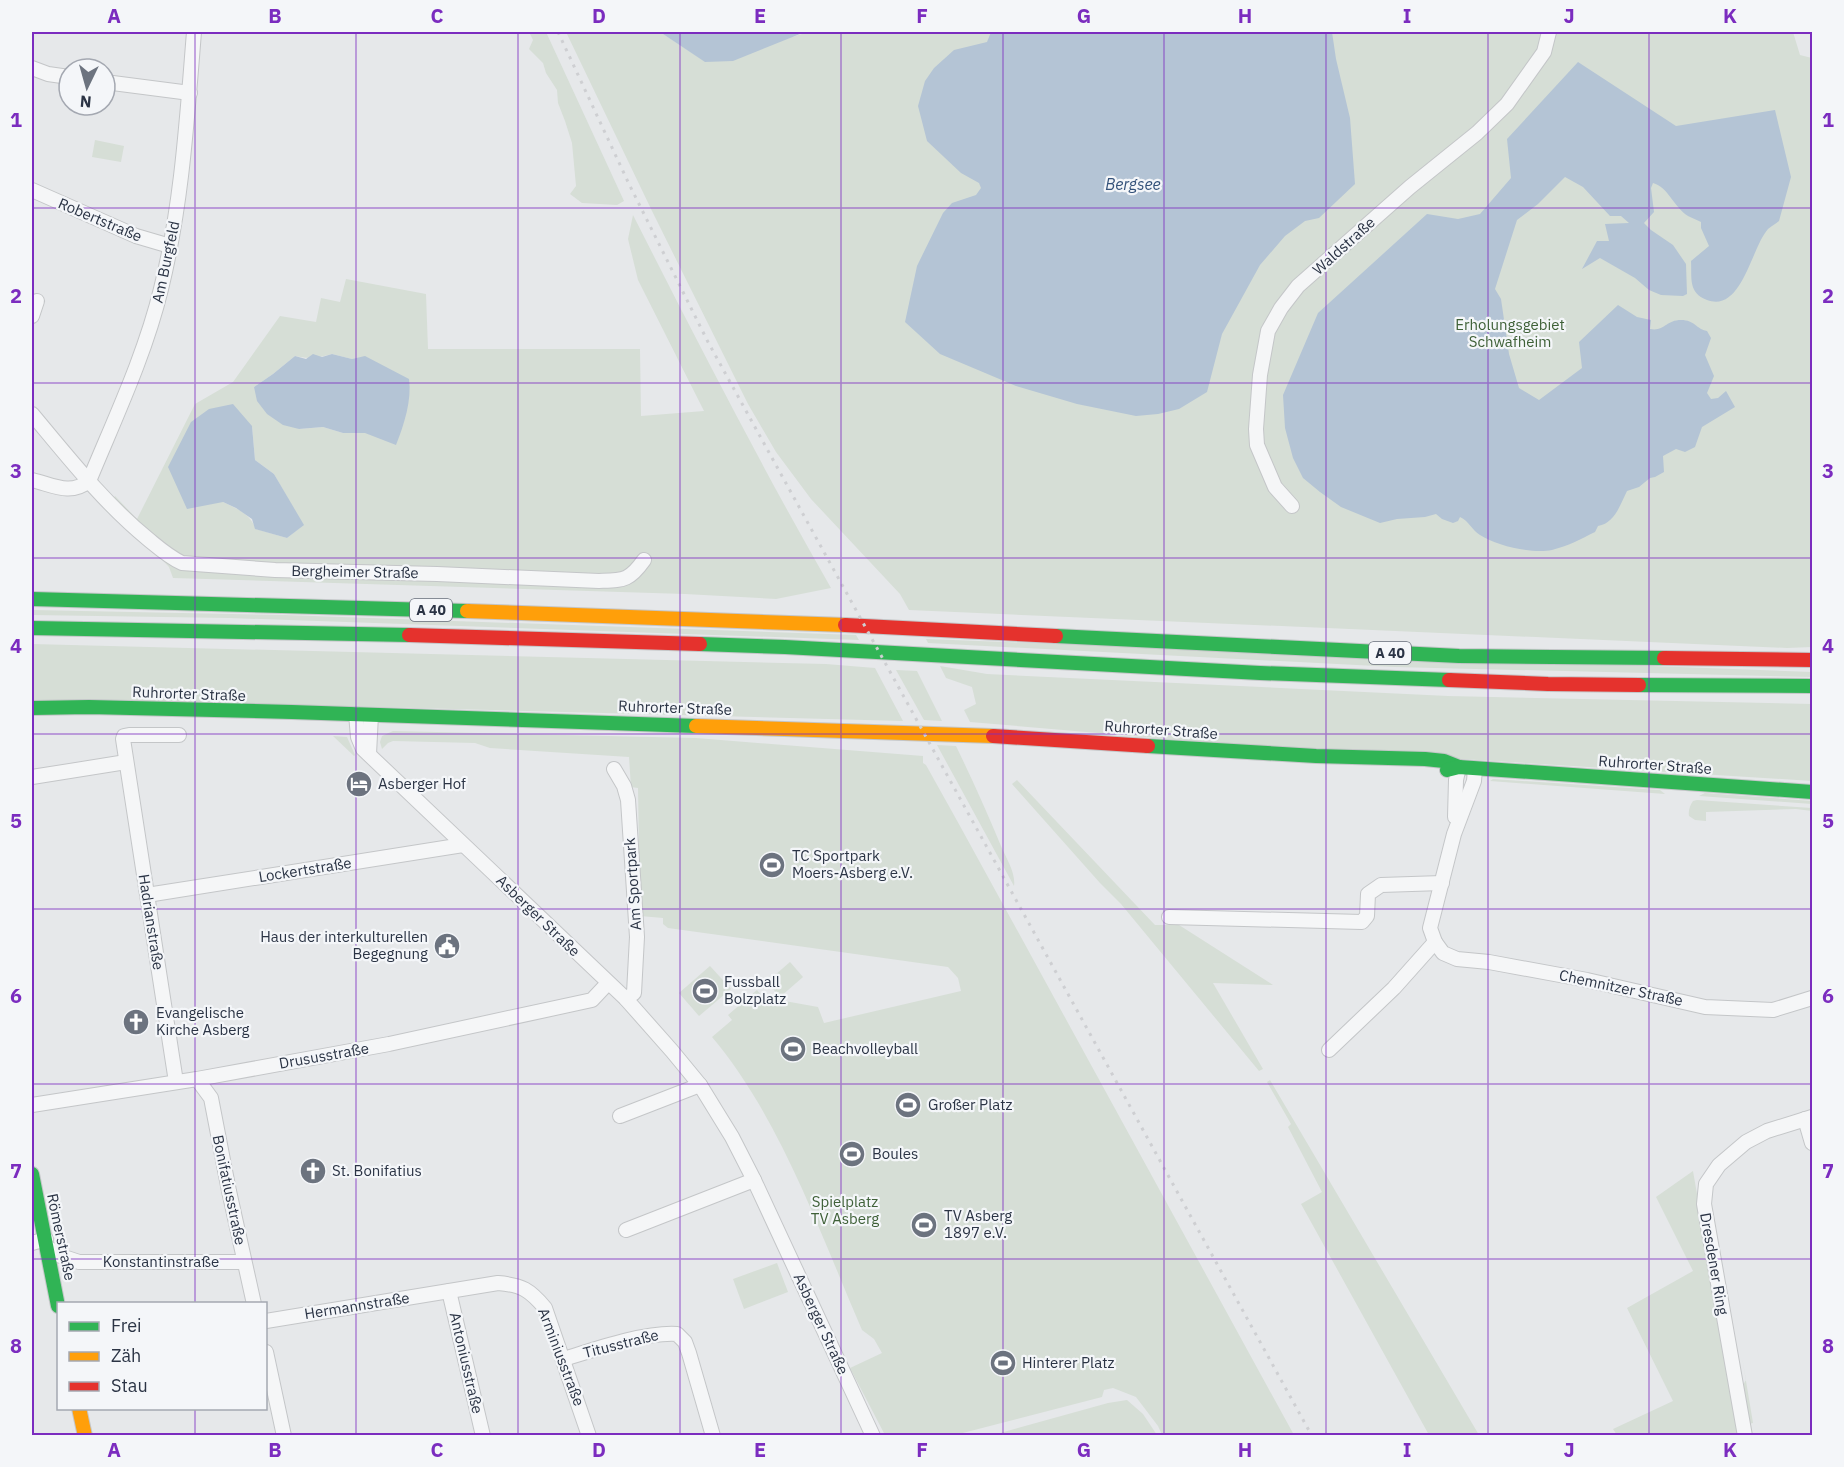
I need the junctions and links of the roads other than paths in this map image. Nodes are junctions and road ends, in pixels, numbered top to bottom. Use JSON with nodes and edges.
{"nodes":[{"id":1,"x":194,"y":32,"type":"edge"},
{"id":2,"x":1549,"y":32,"type":"edge"},
{"id":3,"x":32,"y":68,"type":"edge"},
{"id":4,"x":57,"y":75,"type":"edge"},
{"id":5,"x":117,"y":84,"type":"edge"},
{"id":6,"x":190,"y":93,"type":"junction"},
{"id":7,"x":32,"y":190,"type":"edge"},
{"id":8,"x":170,"y":246,"type":"junction"},
{"id":9,"x":37,"y":302,"type":"dead end"},
{"id":10,"x":32,"y":316,"type":"edge"},
{"id":11,"x":32,"y":414,"type":"edge"},
{"id":12,"x":32,"y":480,"type":"edge"},
{"id":13,"x":89,"y":481,"type":"junction"},
{"id":14,"x":1292,"y":506,"type":"dead end"},
{"id":15,"x":644,"y":560,"type":"dead end"},
{"id":16,"x":32,"y":599,"type":"edge"},
{"id":17,"x":32,"y":628,"type":"edge"},
{"id":18,"x":1812,"y":660,"type":"edge"},
{"id":19,"x":1812,"y":686,"type":"edge"},
{"id":20,"x":32,"y":708,"type":"edge"},
{"id":21,"x":356,"y":714,"type":"junction"},
{"id":22,"x":371,"y":715,"type":"junction"},
{"id":23,"x":180,"y":735,"type":"dead end"},
{"id":24,"x":369,"y":754,"type":"junction"},
{"id":25,"x":126,"y":762,"type":"junction"},
{"id":26,"x":1459,"y":767,"type":"junction"},
{"id":27,"x":614,"y":769,"type":"dead end"},
{"id":28,"x":1475,"y":769,"type":"junction"},
{"id":29,"x":32,"y":777,"type":"edge"},
{"id":30,"x":1812,"y":792,"type":"edge"},
{"id":31,"x":1454,"y":834,"type":"junction"},
{"id":32,"x":464,"y":845,"type":"junction"},
{"id":33,"x":1442,"y":883,"type":"junction"},
{"id":34,"x":147,"y":895,"type":"junction"},
{"id":35,"x":1169,"y":917,"type":"dead end"},
{"id":36,"x":1435,"y":942,"type":"junction"},
{"id":37,"x":608,"y":983,"type":"junction"},
{"id":38,"x":1812,"y":998,"type":"edge"},
{"id":39,"x":626,"y":999,"type":"junction"},
{"id":40,"x":1329,"y":1050,"type":"dead end"},
{"id":41,"x":197,"y":1079,"type":"junction"},
{"id":42,"x":176,"y":1083,"type":"junction"},
{"id":43,"x":700,"y":1085,"type":"junction"},
{"id":44,"x":32,"y":1105,"type":"edge"},
{"id":45,"x":620,"y":1116,"type":"dead end"},
{"id":46,"x":1809,"y":1118,"type":"edge"},
{"id":47,"x":1812,"y":1143,"type":"edge"},
{"id":48,"x":32,"y":1174,"type":"edge"},
{"id":49,"x":754,"y":1180,"type":"junction"},
{"id":50,"x":626,"y":1230,"type":"dead end"},
{"id":51,"x":32,"y":1243,"type":"edge"},
{"id":52,"x":47,"y":1243,"type":"junction"},
{"id":53,"x":79,"y":1262,"type":"junction"},
{"id":54,"x":244,"y":1262,"type":"junction"},
{"id":55,"x":54,"y":1281,"type":"junction"},
{"id":56,"x":449,"y":1291,"type":"junction"},
{"id":57,"x":57,"y":1302,"type":"edge"},
{"id":58,"x":254,"y":1302,"type":"edge"},
{"id":59,"x":267,"y":1321,"type":"edge"},
{"id":60,"x":267,"y":1357,"type":"edge"},
{"id":61,"x":564,"y":1359,"type":"junction"},
{"id":62,"x":79,"y":1410,"type":"edge"},
{"id":63,"x":85,"y":1436,"type":"edge"},
{"id":64,"x":284,"y":1436,"type":"edge"},
{"id":65,"x":483,"y":1436,"type":"edge"},
{"id":66,"x":589,"y":1436,"type":"edge"},
{"id":67,"x":713,"y":1436,"type":"edge"},
{"id":68,"x":873,"y":1436,"type":"edge"},
{"id":69,"x":1745,"y":1436,"type":"edge"}],
"edges":[{"from":1,"to":6,"type":"street","name":"Am Burgfeld"},
{"from":2,"to":14,"type":"street","name":"Waldstraße"},
{"from":3,"to":4,"type":"street"},
{"from":5,"to":6,"type":"street"},
{"from":6,"to":8,"type":"street","name":"Am Burgfeld"},
{"from":7,"to":8,"type":"street","name":"Robertstraße"},
{"from":8,"to":13,"type":"street","name":"Am Burgfeld"},
{"from":9,"to":10,"type":"street"},
{"from":11,"to":13,"type":"street","name":"Bergheimer Straße"},
{"from":12,"to":13,"type":"street"},
{"from":13,"to":15,"type":"street","name":"Bergheimer Straße"},
{"from":16,"to":18,"type":"main road","number":"A 40"},
{"from":17,"to":19,"type":"main road","number":"A 40"},
{"from":20,"to":21,"type":"main road","name":"Ruhrorter Straße"},
{"from":21,"to":22,"type":"main road","name":"Ruhrorter Straße"},
{"from":21,"to":24,"type":"street","name":"Asberger Straße"},
{"from":22,"to":24,"type":"street"},
{"from":22,"to":26,"type":"main road","name":"Ruhrorter Straße"},
{"from":23,"to":25,"type":"street","name":"Hadrianstraße"},
{"from":24,"to":32,"type":"street","name":"Asberger Straße"},
{"from":25,"to":29,"type":"street"},
{"from":25,"to":34,"type":"street","name":"Hadrianstraße"},
{"from":26,"to":28,"type":"main road","name":"Ruhrorter Straße"},
{"from":26,"to":31,"type":"street"},
{"from":27,"to":39,"type":"street","name":"Am Sportpark"},
{"from":28,"to":30,"type":"main road","name":"Ruhrorter Straße"},
{"from":28,"to":31,"type":"street"},
{"from":31,"to":33,"type":"street"},
{"from":32,"to":34,"type":"street","name":"Lockertstraße"},
{"from":32,"to":37,"type":"street","name":"Asberger Straße"},
{"from":33,"to":35,"type":"street"},
{"from":33,"to":36,"type":"street"},
{"from":34,"to":42,"type":"street","name":"Hadrianstraße"},
{"from":36,"to":38,"type":"street","name":"Chemnitzer Straße"},
{"from":36,"to":40,"type":"street"},
{"from":37,"to":39,"type":"street","name":"Asberger Straße"},
{"from":37,"to":41,"type":"street","name":"Drususstraße"},
{"from":39,"to":43,"type":"street","name":"Asberger Straße"},
{"from":41,"to":42,"type":"street","name":"Drususstraße"},
{"from":41,"to":54,"type":"street","name":"Bonifatiusstraße"},
{"from":42,"to":44,"type":"street","name":"Drususstraße"},
{"from":43,"to":45,"type":"street"},
{"from":43,"to":49,"type":"street","name":"Asberger Straße"},
{"from":46,"to":47,"type":"street"},
{"from":46,"to":69,"type":"street","name":"Dresdener Ring"},
{"from":48,"to":52,"type":"main road","name":"Römerstraße"},
{"from":49,"to":50,"type":"street"},
{"from":49,"to":68,"type":"street","name":"Asberger Straße"},
{"from":51,"to":52,"type":"street"},
{"from":52,"to":53,"type":"street","name":"Konstantinstraße"},
{"from":52,"to":55,"type":"main road","name":"Römerstraße"},
{"from":53,"to":54,"type":"street","name":"Konstantinstraße"},
{"from":53,"to":55,"type":"street"},
{"from":54,"to":58,"type":"street","name":"Bonifatiusstraße"},
{"from":55,"to":57,"type":"main road","name":"Römerstraße"},
{"from":56,"to":59,"type":"street","name":"Hermannstraße"},
{"from":56,"to":61,"type":"street","name":"Arminiusstraße"},
{"from":56,"to":65,"type":"street","name":"Antoniusstraße"},
{"from":60,"to":64,"type":"street"},
{"from":61,"to":66,"type":"street","name":"Arminiusstraße"},
{"from":61,"to":67,"type":"street","name":"Titusstraße"},
{"from":62,"to":63,"type":"main road"}]}
